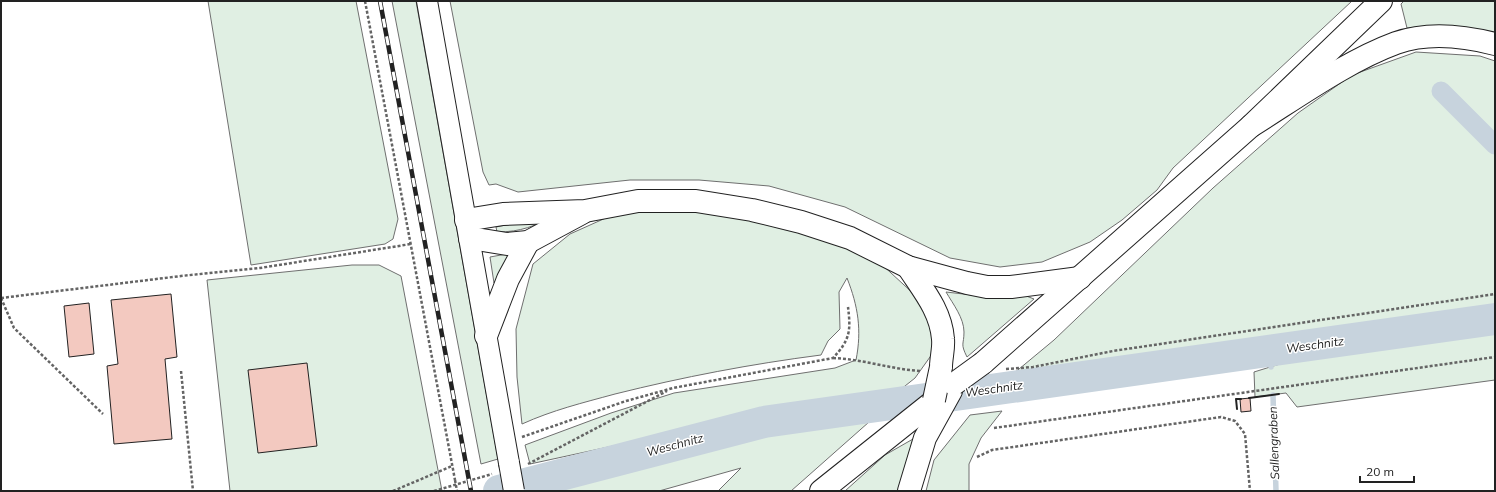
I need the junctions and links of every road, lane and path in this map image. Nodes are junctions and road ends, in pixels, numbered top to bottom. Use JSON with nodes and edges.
{"nodes":[{"id":1,"x":365,"y":1,"type":"edge"},
{"id":2,"x":427,"y":1,"type":"edge"},
{"id":3,"x":1381,"y":1,"type":"edge"},
{"id":4,"x":1495,"y":44,"type":"edge"},
{"id":5,"x":1251,"y":126,"type":"junction"},
{"id":6,"x":585,"y":211,"type":"junction"},
{"id":7,"x":468,"y":229,"type":"junction"},
{"id":8,"x":528,"y":242,"type":"junction"},
{"id":9,"x":410,"y":244,"type":"junction"},
{"id":10,"x":908,"y":267,"type":"junction"},
{"id":11,"x":1080,"y":278,"type":"junction"},
{"id":12,"x":1495,"y":294,"type":"edge"},
{"id":13,"x":1,"y":298,"type":"edge"},
{"id":14,"x":848,"y":307,"type":"dead end"},
{"id":15,"x":486,"y":336,"type":"junction"},
{"id":16,"x":1495,"y":357,"type":"edge"},
{"id":17,"x":833,"y":358,"type":"junction"},
{"id":18,"x":934,"y":369,"type":"junction"},
{"id":19,"x":1004,"y":370,"type":"dead end"},
{"id":20,"x":181,"y":371,"type":"dead end"},
{"id":21,"x":954,"y":384,"type":"junction"},
{"id":22,"x":672,"y":388,"type":"junction"},
{"id":23,"x":934,"y":400,"type":"junction"},
{"id":24,"x":102,"y":414,"type":"dead end"},
{"id":25,"x":994,"y":428,"type":"dead end"},
{"id":26,"x":505,"y":443,"type":"junction"},
{"id":27,"x":977,"y":458,"type":"dead end"},
{"id":28,"x":452,"y":466,"type":"junction"},
{"id":29,"x":509,"y":467,"type":"junction"},
{"id":30,"x":193,"y":491,"type":"edge"},
{"id":31,"x":393,"y":491,"type":"edge"},
{"id":32,"x":434,"y":491,"type":"edge"},
{"id":33,"x":457,"y":491,"type":"edge"},
{"id":34,"x":514,"y":491,"type":"edge"},
{"id":35,"x":821,"y":491,"type":"edge"},
{"id":36,"x":909,"y":491,"type":"edge"},
{"id":37,"x":1250,"y":491,"type":"edge"}],
"edges":[{"from":1,"to":9,"type":"path"},
{"from":2,"to":7,"type":"street"},
{"from":3,"to":5,"type":"main road"},
{"from":4,"to":5,"type":"main road"},
{"from":5,"to":11,"type":"main road"},
{"from":6,"to":7,"type":"main road"},
{"from":6,"to":8,"type":"main road"},
{"from":6,"to":10,"type":"main road"},
{"from":7,"to":8,"type":"main road"},
{"from":7,"to":15,"type":"street"},
{"from":8,"to":15,"type":"main road"},
{"from":9,"to":13,"type":"path"},
{"from":9,"to":28,"type":"path"},
{"from":10,"to":11,"type":"main road"},
{"from":10,"to":18,"type":"main road"},
{"from":11,"to":21,"type":"main road","bridge":true},
{"from":12,"to":19,"type":"path"},
{"from":13,"to":24,"type":"path"},
{"from":14,"to":17,"type":"path"},
{"from":15,"to":26,"type":"street"},
{"from":16,"to":25,"type":"path"},
{"from":17,"to":18,"type":"path"},
{"from":17,"to":22,"type":"path"},
{"from":18,"to":23,"type":"main road","bridge":true},
{"from":20,"to":30,"type":"path"},
{"from":21,"to":23,"type":"main road"},
{"from":21,"to":36,"type":"main road"},
{"from":22,"to":26,"type":"path"},
{"from":22,"to":29,"type":"path"},
{"from":23,"to":35,"type":"main road"},
{"from":26,"to":29,"type":"street"},
{"from":27,"to":37,"type":"path"},
{"from":28,"to":31,"type":"path"},
{"from":28,"to":33,"type":"path","bridge":true},
{"from":29,"to":32,"type":"path"},
{"from":29,"to":34,"type":"street","bridge":true}]}
